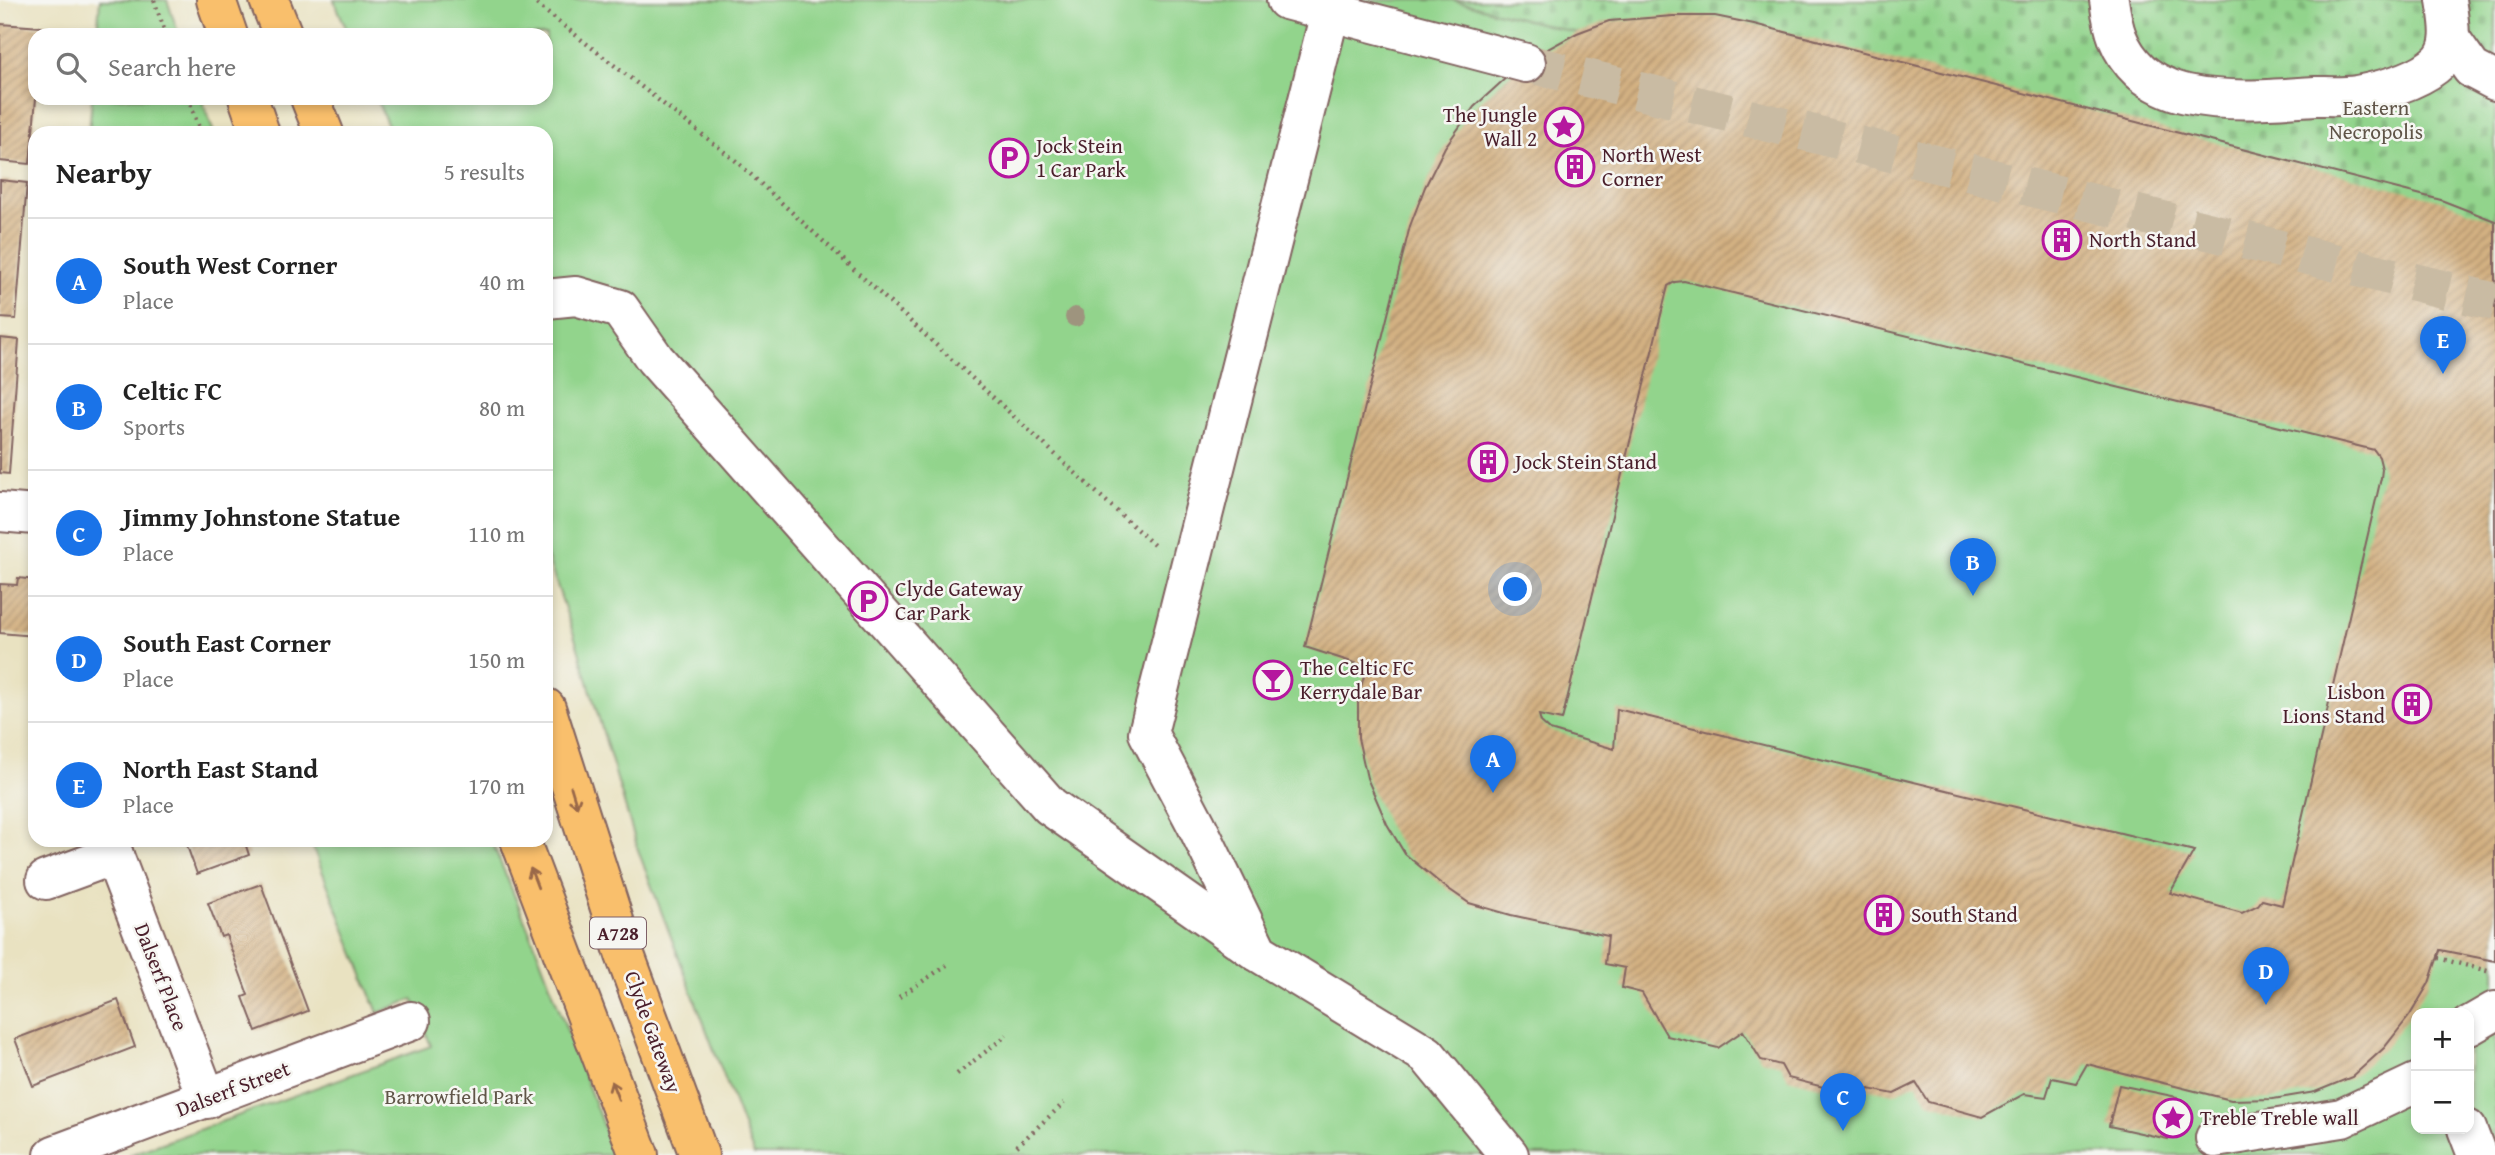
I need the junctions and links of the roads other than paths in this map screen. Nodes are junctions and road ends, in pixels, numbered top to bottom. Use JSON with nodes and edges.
{"nodes":[{"id":1,"x":216,"y":0,"type":"edge"},
{"id":2,"x":269,"y":0,"type":"edge"},
{"id":3,"x":1286,"y":0,"type":"edge"},
{"id":4,"x":2109,"y":0,"type":"edge"},
{"id":5,"x":2446,"y":0,"type":"edge"},
{"id":6,"x":1330,"y":13,"type":"junction"},
{"id":7,"x":226,"y":28,"type":"edge"},
{"id":8,"x":280,"y":28,"type":"edge"},
{"id":9,"x":2451,"y":38,"type":"junction"},
{"id":10,"x":1525,"y":63,"type":"tunnel mouth"},
{"id":11,"x":2495,"y":81,"type":"edge"},
{"id":12,"x":250,"y":105,"type":"edge"},
{"id":13,"x":313,"y":105,"type":"edge"},
{"id":14,"x":258,"y":126,"type":"edge"},
{"id":15,"x":321,"y":126,"type":"edge"},
{"id":16,"x":553,"y":298,"type":"edge"},
{"id":17,"x":0,"y":512,"type":"edge"},
{"id":18,"x":28,"y":514,"type":"edge"},
{"id":19,"x":553,"y":730,"type":"edge"},
{"id":20,"x":111,"y":847,"type":"edge"},
{"id":21,"x":523,"y":847,"type":"edge"},
{"id":22,"x":46,"y":880,"type":"dead end"},
{"id":23,"x":1258,"y":952,"type":"junction"},
{"id":24,"x":2495,"y":1011,"type":"edge"},
{"id":25,"x":411,"y":1021,"type":"dead end"},
{"id":26,"x":2474,"y":1023,"type":"edge"},
{"id":27,"x":2411,"y":1085,"type":"edge"},
{"id":28,"x":207,"y":1099,"type":"junction"},
{"id":29,"x":2469,"y":1134,"type":"edge"},
{"id":30,"x":2214,"y":1138,"type":"dead end"},
{"id":31,"x":54,"y":1155,"type":"edge"},
{"id":32,"x":639,"y":1155,"type":"edge"},
{"id":33,"x":699,"y":1155,"type":"edge"},
{"id":34,"x":1509,"y":1155,"type":"edge"},
{"id":35,"x":2477,"y":1155,"type":"edge"}],
"edges":[{"from":1,"to":7,"type":"main road"},
{"from":2,"to":8,"type":"main road"},
{"from":3,"to":6,"type":"street"},
{"from":4,"to":9,"type":"street"},
{"from":5,"to":9,"type":"street"},
{"from":6,"to":10,"type":"street"},
{"from":6,"to":23,"type":"street"},
{"from":9,"to":11,"type":"street"},
{"from":12,"to":14,"type":"main road"},
{"from":13,"to":15,"type":"main road"},
{"from":16,"to":23,"type":"street"},
{"from":17,"to":18,"type":"street"},
{"from":19,"to":33,"type":"main road","name":"Clyde Gateway","number":"A728","one_way":true},
{"from":20,"to":22,"type":"street","name":"Dalserf Place"},
{"from":20,"to":28,"type":"street","name":"Dalserf Place"},
{"from":32,"to":21,"type":"main road","number":"A728","one_way":true},
{"from":23,"to":34,"type":"street"},
{"from":24,"to":26,"type":"street"},
{"from":25,"to":28,"type":"street","name":"Dalserf Street"},
{"from":27,"to":30,"type":"street"},
{"from":28,"to":31,"type":"street","name":"Dalserf Street"},
{"from":29,"to":35,"type":"street"}]}
